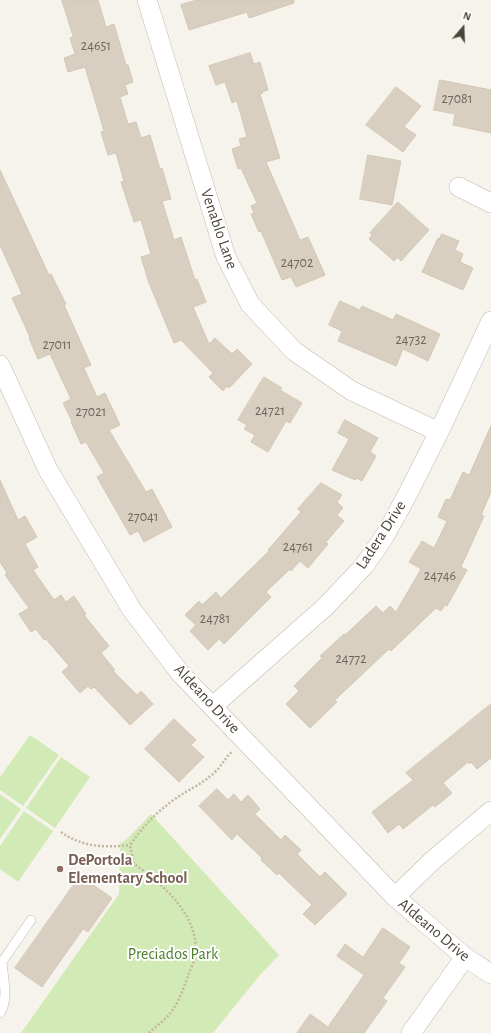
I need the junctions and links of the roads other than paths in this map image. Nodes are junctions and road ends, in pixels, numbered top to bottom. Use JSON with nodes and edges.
{"nodes":[{"id":1,"x":147,"y":0,"type":"edge"},
{"id":2,"x":458,"y":187,"type":"dead end"},
{"id":3,"x":491,"y":203,"type":"edge"},
{"id":4,"x":491,"y":321,"type":"edge"},
{"id":5,"x":0,"y":365,"type":"edge"},
{"id":6,"x":439,"y":432,"type":"junction"},
{"id":7,"x":213,"y":706,"type":"junction"},
{"id":8,"x":491,"y":811,"type":"edge"},
{"id":9,"x":395,"y":897,"type":"junction"},
{"id":10,"x":32,"y":920,"type":"dead end"},
{"id":11,"x":465,"y":957,"type":"junction"},
{"id":12,"x":491,"y":974,"type":"edge"},
{"id":13,"x":0,"y":1014,"type":"edge"},
{"id":14,"x":411,"y":1033,"type":"edge"}],
"edges":[{"from":1,"to":6,"type":"street","name":"Venablo Lane"},
{"from":2,"to":3,"type":"street"},
{"from":4,"to":6,"type":"street","name":"Ladera Drive"},
{"from":5,"to":7,"type":"street","name":"Aldeano Drive"},
{"from":6,"to":7,"type":"street","name":"Ladera Drive"},
{"from":7,"to":9,"type":"street","name":"Aldeano Drive"},
{"from":8,"to":9,"type":"street"},
{"from":9,"to":11,"type":"street","name":"Aldeano Drive"},
{"from":10,"to":13,"type":"lane"},
{"from":11,"to":12,"type":"street","name":"Aldeano Drive"},
{"from":11,"to":14,"type":"street"}]}
